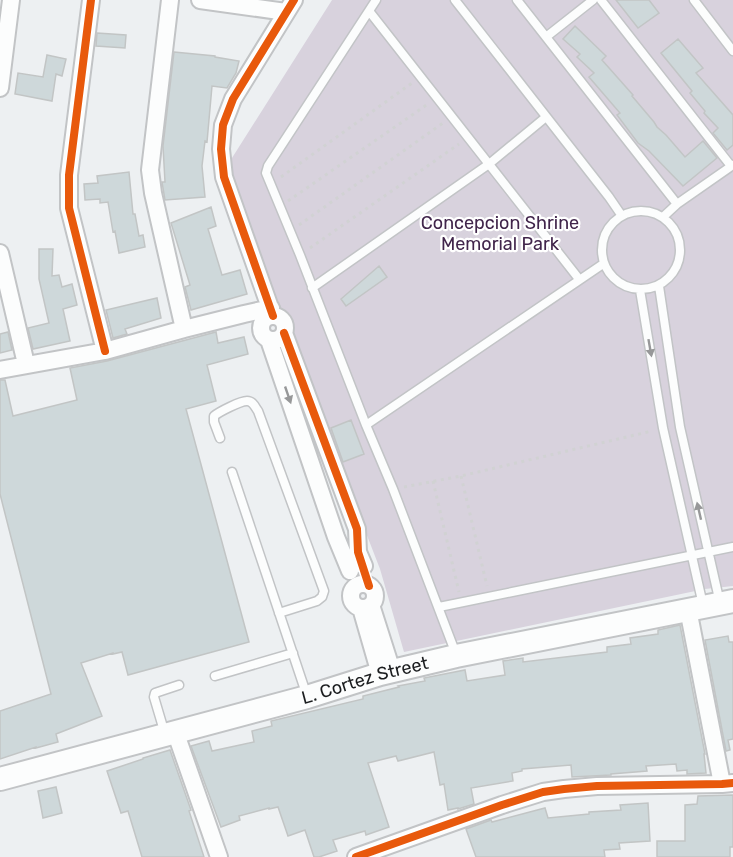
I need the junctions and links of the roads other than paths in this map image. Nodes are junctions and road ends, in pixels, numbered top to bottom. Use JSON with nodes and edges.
{"nodes":[{"id":1,"x":11,"y":0,"type":"edge"},
{"id":2,"x":91,"y":0,"type":"edge"},
{"id":3,"x":170,"y":0,"type":"edge"},
{"id":4,"x":200,"y":0,"type":"edge"},
{"id":5,"x":376,"y":0,"type":"edge"},
{"id":6,"x":455,"y":0,"type":"edge"},
{"id":7,"x":517,"y":0,"type":"edge"},
{"id":8,"x":593,"y":0,"type":"edge"},
{"id":9,"x":601,"y":0,"type":"edge"},
{"id":10,"x":694,"y":0,"type":"edge"},
{"id":11,"x":290,"y":6,"type":"edge"},
{"id":12,"x":369,"y":11,"type":"junction"},
{"id":13,"x":546,"y":38,"type":"junction"},
{"id":14,"x":733,"y":51,"type":"edge"},
{"id":15,"x":0,"y":88,"type":"edge"},
{"id":16,"x":546,"y":117,"type":"junction"},
{"id":17,"x":489,"y":164,"type":"junction"},
{"id":18,"x":732,"y":165,"type":"edge"},
{"id":19,"x":677,"y":204,"type":"junction"},
{"id":20,"x":622,"y":216,"type":"junction"},
{"id":21,"x":663,"y":218,"type":"junction"},
{"id":22,"x":0,"y":253,"type":"edge"},
{"id":23,"x":603,"y":264,"type":"junction"},
{"id":24,"x":579,"y":279,"type":"junction"},
{"id":25,"x":659,"y":286,"type":"junction"},
{"id":26,"x":312,"y":288,"type":"junction"},
{"id":27,"x":640,"y":290,"type":"junction"},
{"id":28,"x":272,"y":312,"type":"junction"},
{"id":29,"x":184,"y":329,"type":"junction"},
{"id":30,"x":105,"y":351,"type":"junction"},
{"id":31,"x":26,"y":364,"type":"junction"},
{"id":32,"x":0,"y":370,"type":"edge"},
{"id":33,"x":366,"y":425,"type":"junction"},
{"id":34,"x":220,"y":438,"type":"dead end"},
{"id":35,"x":232,"y":472,"type":"dead end"},
{"id":36,"x":733,"y":547,"type":"edge"},
{"id":37,"x":708,"y":551,"type":"junction"},
{"id":38,"x":692,"y":554,"type":"junction"},
{"id":39,"x":711,"y":605,"type":"edge"},
{"id":40,"x":439,"y":607,"type":"junction"},
{"id":41,"x":279,"y":613,"type":"junction"},
{"id":42,"x":292,"y":653,"type":"junction"},
{"id":43,"x":456,"y":656,"type":"junction"},
{"id":44,"x":386,"y":673,"type":"junction"},
{"id":45,"x":215,"y":675,"type":"dead end"},
{"id":46,"x":179,"y":685,"type":"dead end"},
{"id":47,"x":307,"y":697,"type":"junction"},
{"id":48,"x":170,"y":733,"type":"junction"},
{"id":49,"x":0,"y":779,"type":"edge"},
{"id":50,"x":727,"y":783,"type":"edge"},
{"id":51,"x":219,"y":857,"type":"edge"},
{"id":52,"x":356,"y":857,"type":"edge"}],
"edges":[{"from":1,"to":15,"type":"street"},
{"from":2,"to":30,"type":"street"},
{"from":3,"to":29,"type":"street"},
{"from":4,"to":11,"type":"street"},
{"from":5,"to":12,"type":"lane"},
{"from":6,"to":16,"type":"lane"},
{"from":7,"to":13,"type":"lane"},
{"from":8,"to":13,"type":"lane"},
{"from":9,"to":18,"type":"lane"},
{"from":10,"to":14,"type":"lane"},
{"from":11,"to":28,"type":"street"},
{"from":12,"to":17,"type":"lane"},
{"from":12,"to":26,"type":"lane"},
{"from":13,"to":19,"type":"lane"},
{"from":16,"to":17,"type":"lane"},
{"from":16,"to":20,"type":"lane"},
{"from":17,"to":24,"type":"lane"},
{"from":17,"to":26,"type":"lane"},
{"from":18,"to":19,"type":"lane"},
{"from":19,"to":21,"type":"lane"},
{"from":20,"to":21,"type":"lane"},
{"from":20,"to":23,"type":"lane"},
{"from":21,"to":25,"type":"lane"},
{"from":22,"to":31,"type":"street"},
{"from":23,"to":24,"type":"lane"},
{"from":23,"to":27,"type":"lane"},
{"from":24,"to":33,"type":"lane"},
{"from":25,"to":27,"type":"lane"},
{"from":37,"to":25,"type":"lane","one_way":true},
{"from":26,"to":33,"type":"lane"},
{"from":27,"to":38,"type":"lane","one_way":true},
{"from":28,"to":29,"type":"street"},
{"from":28,"to":44,"type":"street"},
{"from":29,"to":30,"type":"street"},
{"from":30,"to":31,"type":"street"},
{"from":31,"to":32,"type":"street"},
{"from":33,"to":40,"type":"lane"},
{"from":34,"to":41,"type":"lane"},
{"from":35,"to":41,"type":"lane"},
{"from":36,"to":37,"type":"lane"},
{"from":37,"to":38,"type":"lane"},
{"from":37,"to":39,"type":"lane"},
{"from":38,"to":39,"type":"lane"},
{"from":38,"to":40,"type":"lane"},
{"from":39,"to":43,"type":"main road","name":"L. Cortez Street"},
{"from":39,"to":50,"type":"street"},
{"from":40,"to":43,"type":"lane"},
{"from":41,"to":42,"type":"lane"},
{"from":42,"to":45,"type":"lane"},
{"from":42,"to":47,"type":"lane"},
{"from":43,"to":44,"type":"main road","name":"L. Cortez Street"},
{"from":44,"to":47,"type":"main road","name":"L. Cortez Street"},
{"from":46,"to":48,"type":"lane"},
{"from":47,"to":48,"type":"main road","name":"L. Cortez Street"},
{"from":48,"to":49,"type":"main road","name":"L. Cortez Street"},
{"from":48,"to":51,"type":"street"},
{"from":50,"to":52,"type":"street"}]}
